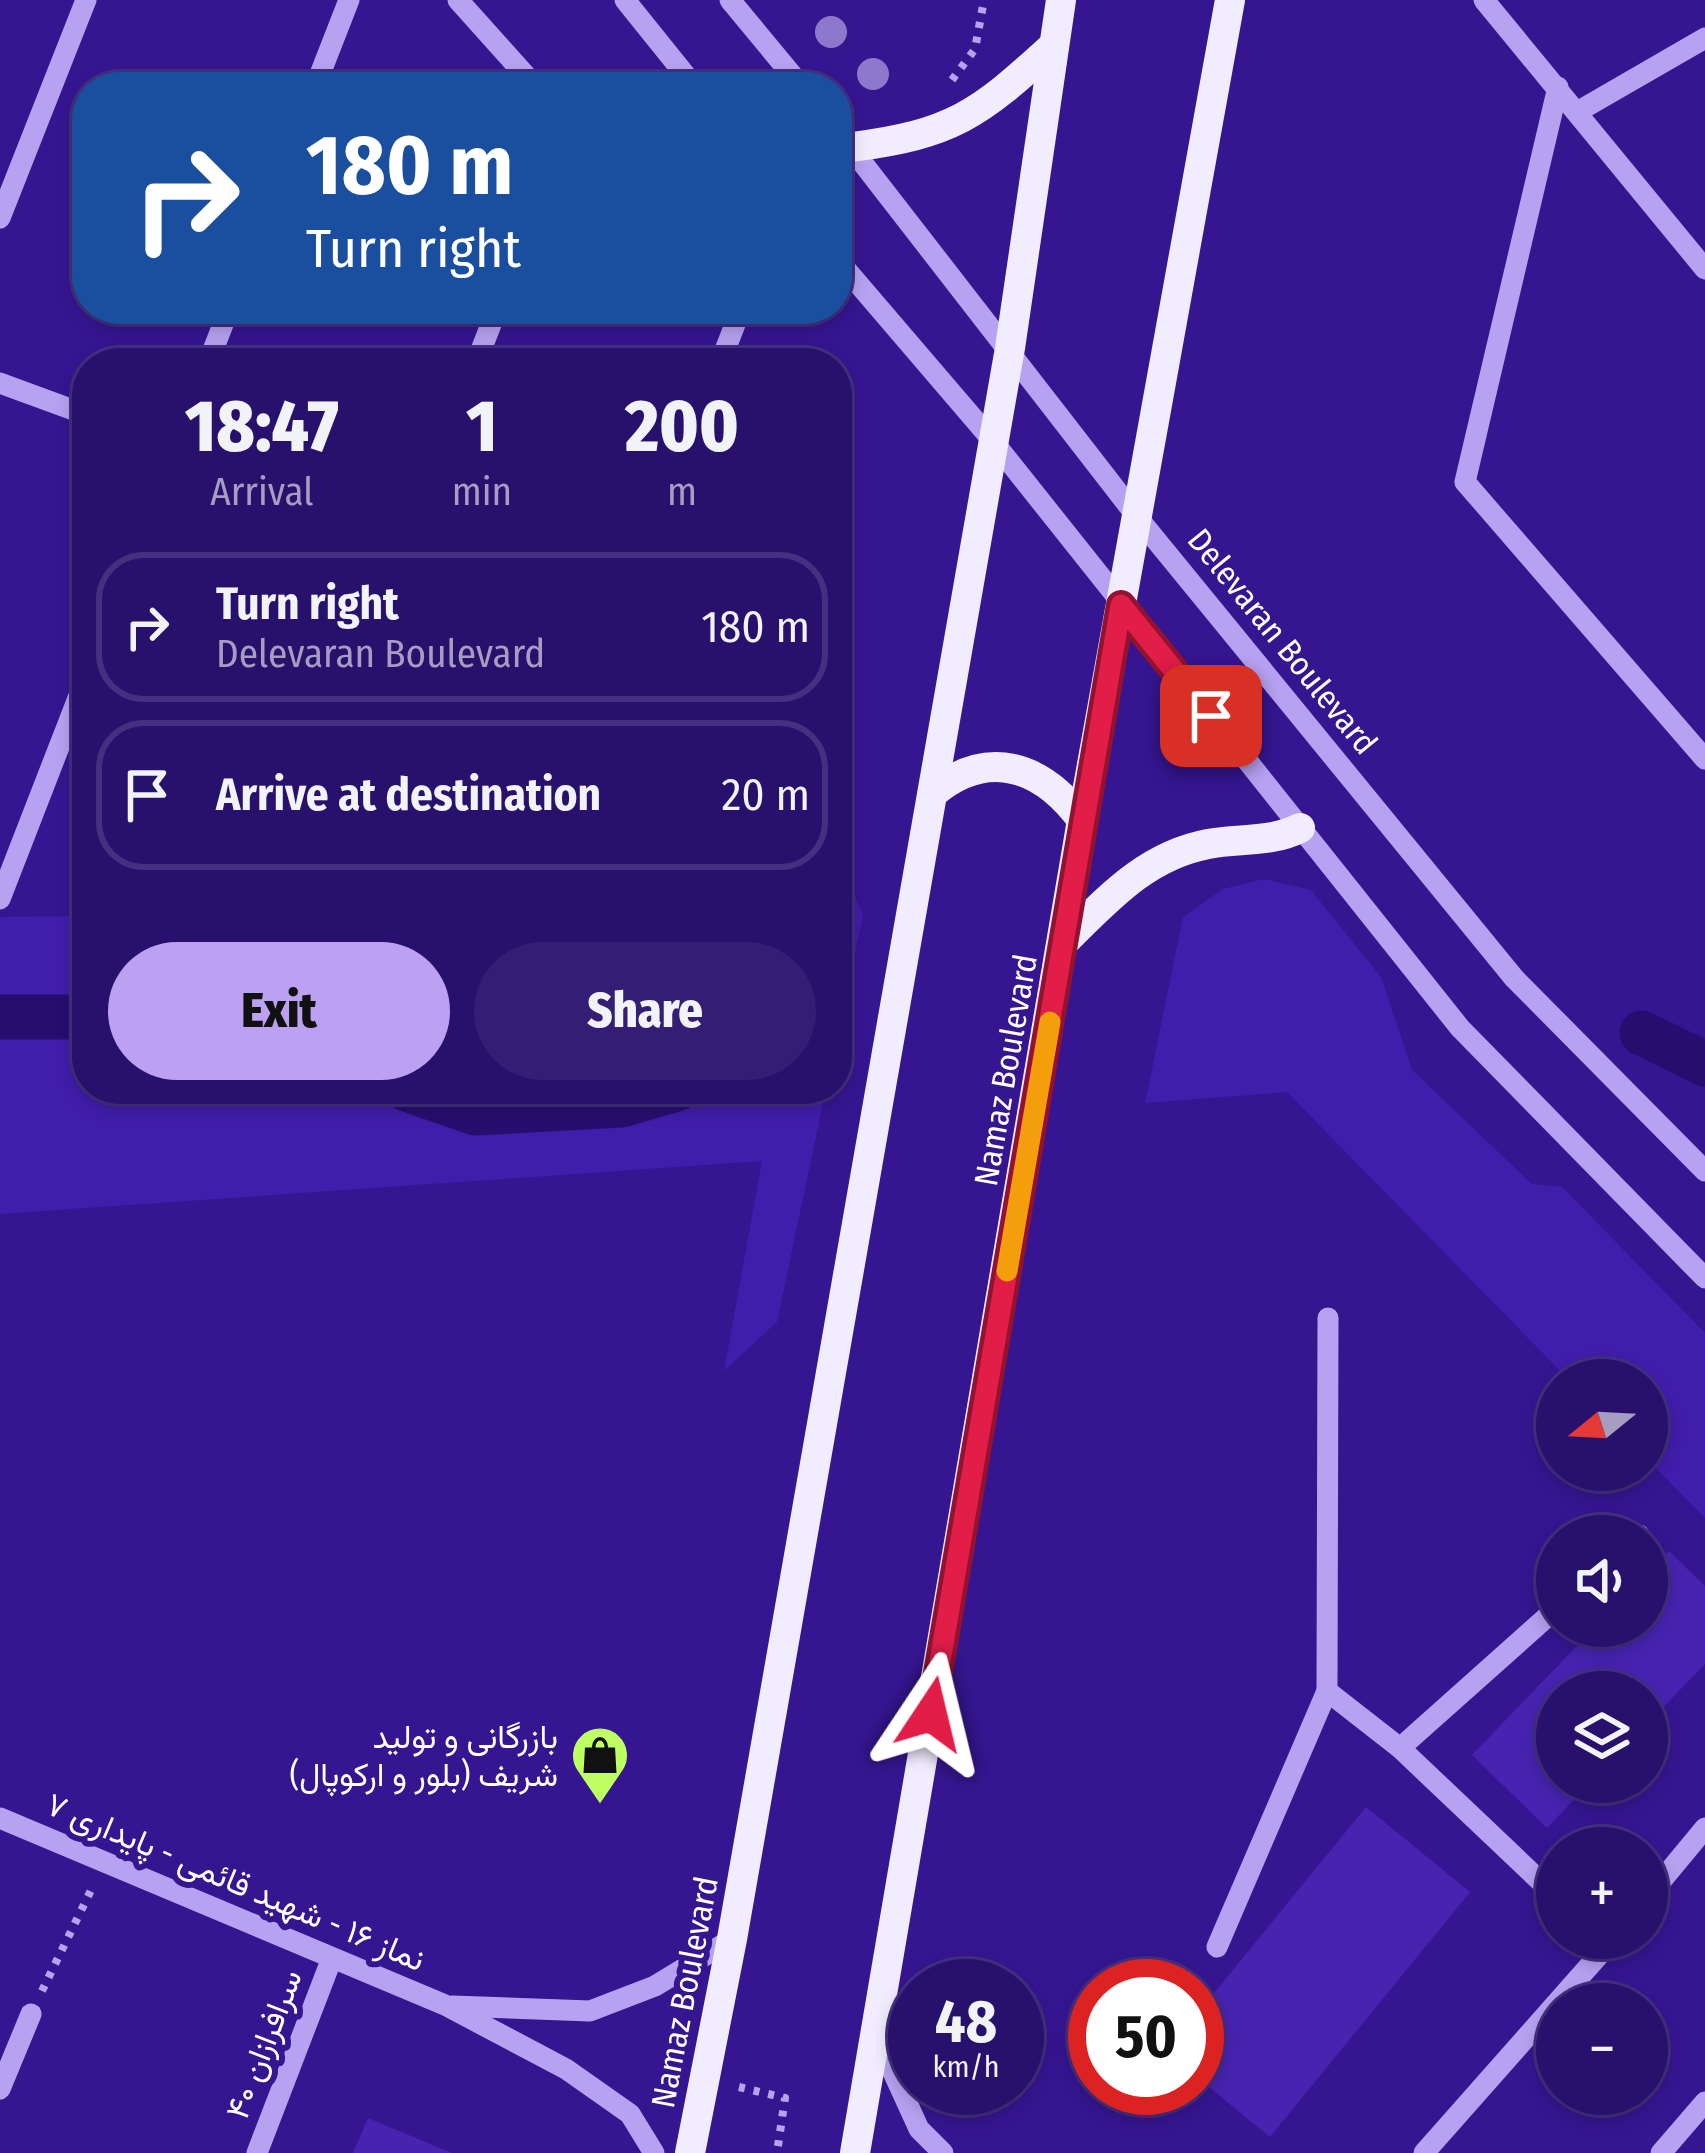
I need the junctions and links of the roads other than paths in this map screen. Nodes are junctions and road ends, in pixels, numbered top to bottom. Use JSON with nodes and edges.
{"nodes":[{"id":1,"x":86,"y":0,"type":"edge"},
{"id":2,"x":349,"y":0,"type":"edge"},
{"id":3,"x":458,"y":0,"type":"edge"},
{"id":4,"x":625,"y":0,"type":"edge"},
{"id":5,"x":730,"y":0,"type":"edge"},
{"id":6,"x":1061,"y":0,"type":"edge"},
{"id":7,"x":1230,"y":0,"type":"edge"},
{"id":8,"x":1489,"y":1,"type":"edge"},
{"id":9,"x":1705,"y":38,"type":"edge"},
{"id":10,"x":1052,"y":48,"type":"junction"},
{"id":11,"x":321,"y":72,"type":"edge"},
{"id":12,"x":523,"y":72,"type":"edge"},
{"id":13,"x":683,"y":72,"type":"edge"},
{"id":14,"x":790,"y":72,"type":"edge"},
{"id":15,"x":1558,"y":88,"type":"junction"},
{"id":16,"x":1577,"y":112,"type":"junction"},
{"id":17,"x":852,"y":138,"type":"edge"},
{"id":18,"x":852,"y":149,"type":"edge"},
{"id":19,"x":0,"y":218,"type":"edge"},
{"id":20,"x":1705,"y":269,"type":"edge"},
{"id":21,"x":852,"y":277,"type":"edge"},
{"id":22,"x":1010,"y":348,"type":"junction"},
{"id":23,"x":0,"y":383,"type":"edge"},
{"id":24,"x":72,"y":410,"type":"edge"},
{"id":25,"x":992,"y":440,"type":"junction"},
{"id":26,"x":1138,"y":518,"type":"junction"},
{"id":27,"x":1121,"y":605,"type":"junction"},
{"id":28,"x":72,"y":714,"type":"edge"},
{"id":29,"x":1701,"y":746,"type":"edge"},
{"id":30,"x":933,"y":793,"type":"junction"},
{"id":31,"x":1082,"y":820,"type":"junction"},
{"id":32,"x":1300,"y":828,"type":"junction"},
{"id":33,"x":0,"y":899,"type":"edge"},
{"id":34,"x":1064,"y":944,"type":"junction"},
{"id":35,"x":1705,"y":1171,"type":"edge"},
{"id":36,"x":1705,"y":1278,"type":"edge"},
{"id":37,"x":1328,"y":1318,"type":"dead end"},
{"id":38,"x":1536,"y":1627,"type":"edge"},
{"id":39,"x":1327,"y":1691,"type":"junction"},
{"id":40,"x":1400,"y":1748,"type":"junction"},
{"id":41,"x":0,"y":1818,"type":"edge"},
{"id":42,"x":1705,"y":1828,"type":"edge"},
{"id":43,"x":1668,"y":1873,"type":"edge"},
{"id":44,"x":1536,"y":1877,"type":"edge"},
{"id":45,"x":732,"y":1940,"type":"junction"},
{"id":46,"x":1216,"y":1947,"type":"dead end"},
{"id":47,"x":332,"y":1958,"type":"junction"},
{"id":48,"x":1592,"y":1959,"type":"edge"},
{"id":49,"x":446,"y":2006,"type":"junction"},
{"id":50,"x":31,"y":2014,"type":"road end"},
{"id":51,"x":876,"y":2033,"type":"junction"},
{"id":52,"x":0,"y":2089,"type":"edge"},
{"id":53,"x":1705,"y":2102,"type":"edge"},
{"id":54,"x":257,"y":2153,"type":"edge"},
{"id":55,"x":654,"y":2153,"type":"edge"},
{"id":56,"x":689,"y":2153,"type":"edge"},
{"id":57,"x":855,"y":2153,"type":"edge"},
{"id":58,"x":943,"y":2153,"type":"edge"},
{"id":59,"x":1424,"y":2153,"type":"edge"},
{"id":60,"x":1661,"y":2153,"type":"edge"}],
"edges":[{"from":1,"to":19,"type":"street"},
{"from":2,"to":11,"type":"street"},
{"from":3,"to":12,"type":"street"},
{"from":4,"to":13,"type":"street"},
{"from":5,"to":14,"type":"street"},
{"from":6,"to":10,"type":"main road","name":"Namaz Boulevard"},
{"from":7,"to":26,"type":"main road","name":"Namaz Boulevard"},
{"from":8,"to":15,"type":"street"},
{"from":9,"to":16,"type":"street"},
{"from":10,"to":17,"type":"main road"},
{"from":10,"to":22,"type":"main road","name":"Namaz Boulevard"},
{"from":15,"to":16,"type":"street"},
{"from":15,"to":29,"type":"street"},
{"from":16,"to":20,"type":"street"},
{"from":18,"to":22,"type":"street","name":"Delevaran Boulevard"},
{"from":21,"to":25,"type":"street"},
{"from":22,"to":25,"type":"main road","name":"Namaz Boulevard"},
{"from":22,"to":26,"type":"street","name":"Delevaran Boulevard"},
{"from":23,"to":24,"type":"street"},
{"from":25,"to":27,"type":"street"},
{"from":25,"to":30,"type":"main road","name":"Namaz Boulevard"},
{"from":26,"to":27,"type":"main road","name":"Namaz Boulevard"},
{"from":26,"to":35,"type":"street","name":"Delevaran Boulevard"},
{"from":27,"to":31,"type":"main road","name":"Namaz Boulevard"},
{"from":27,"to":32,"type":"street"},
{"from":28,"to":33,"type":"street"},
{"from":30,"to":31,"type":"main road"},
{"from":30,"to":45,"type":"main road","name":"Namaz Boulevard"},
{"from":31,"to":34,"type":"main road","name":"Namaz Boulevard"},
{"from":32,"to":34,"type":"main road"},
{"from":32,"to":36,"type":"street"},
{"from":34,"to":51,"type":"main road","name":"Namaz Boulevard"},
{"from":37,"to":39,"type":"street"},
{"from":38,"to":40,"type":"street"},
{"from":39,"to":40,"type":"street"},
{"from":39,"to":46,"type":"street"},
{"from":40,"to":44,"type":"street"},
{"from":41,"to":47,"type":"street","name":"نماز ۱۶ - شهید قائمی - پایداری ۷"},
{"from":42,"to":43,"type":"street"},
{"from":45,"to":49,"type":"street"},
{"from":45,"to":56,"type":"main road","name":"Namaz Boulevard"},
{"from":47,"to":49,"type":"street","name":"نماز ۱۶ - شهید قائمی - پایداری ۷"},
{"from":47,"to":54,"type":"street","name":"سرافرازان ۴۰"},
{"from":48,"to":59,"type":"street"},
{"from":49,"to":55,"type":"street","name":"نماز ۱۶ - شهید قائمی - پایداری ۷"},
{"from":50,"to":52,"type":"street"},
{"from":51,"to":57,"type":"main road","name":"Namaz Boulevard"},
{"from":51,"to":58,"type":"street"},
{"from":53,"to":60,"type":"street"}]}
